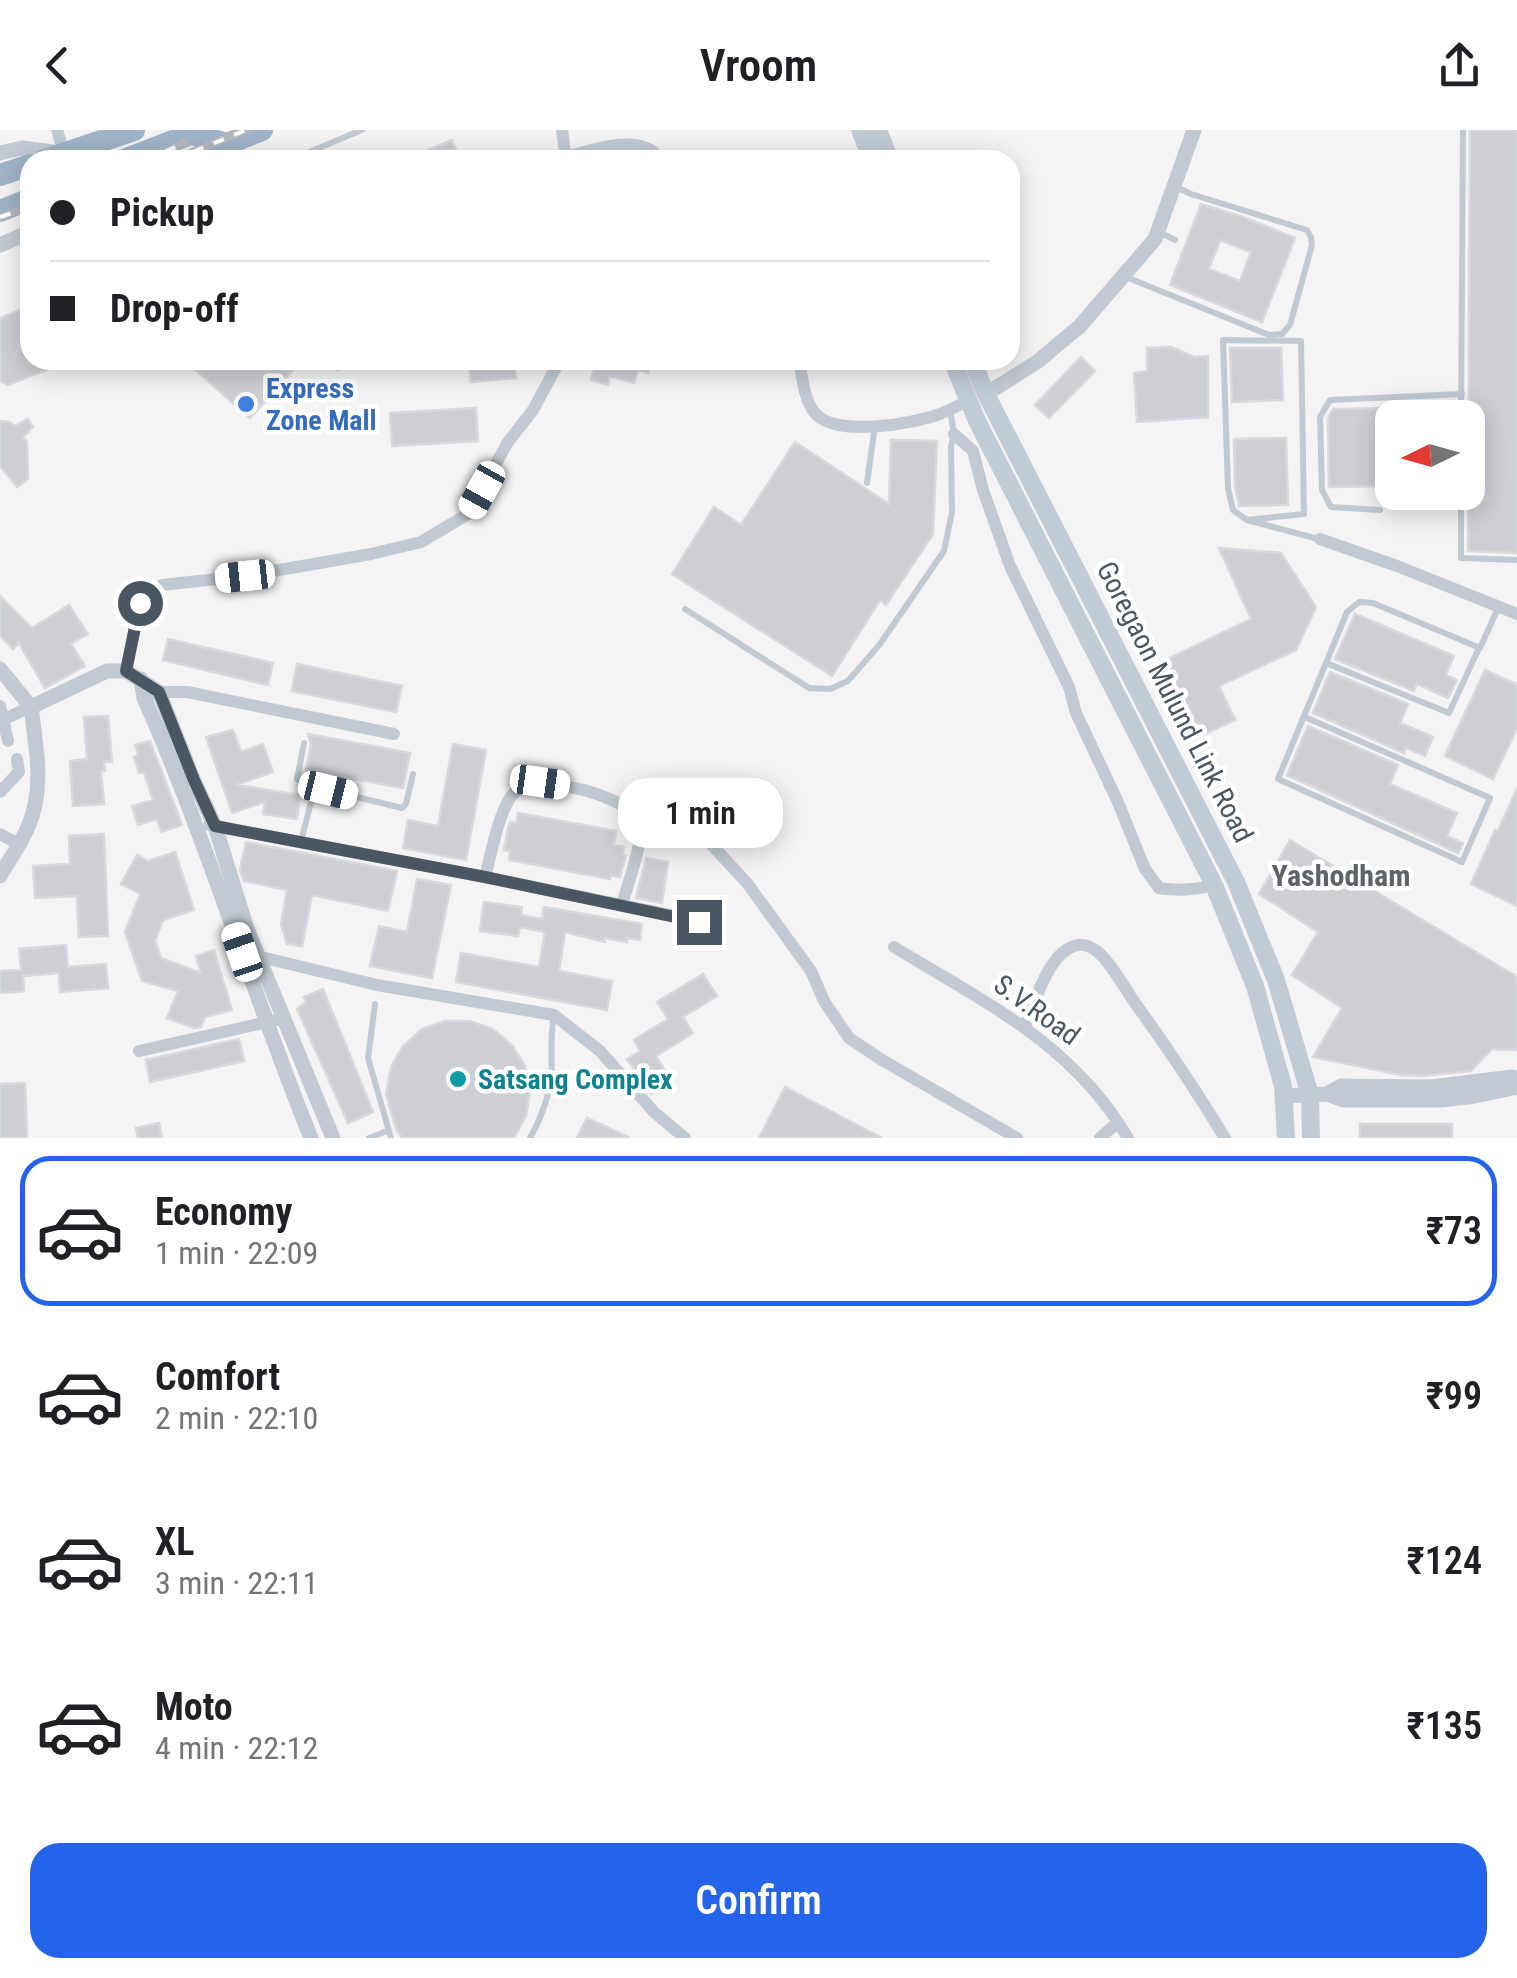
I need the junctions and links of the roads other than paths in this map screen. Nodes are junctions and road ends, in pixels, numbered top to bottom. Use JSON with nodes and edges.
{"nodes":[{"id":1,"x":134,"y":130,"type":"edge"},
{"id":2,"x":262,"y":130,"type":"edge"},
{"id":3,"x":362,"y":130,"type":"edge"},
{"id":4,"x":1194,"y":130,"type":"edge"},
{"id":5,"x":1463,"y":130,"type":"edge"},
{"id":6,"x":196,"y":132,"type":"edge"},
{"id":7,"x":34,"y":150,"type":"edge"},
{"id":8,"x":62,"y":150,"type":"edge"},
{"id":9,"x":152,"y":150,"type":"edge"},
{"id":10,"x":229,"y":150,"type":"edge"},
{"id":11,"x":236,"y":150,"type":"edge"},
{"id":12,"x":314,"y":150,"type":"edge"},
{"id":13,"x":616,"y":150,"type":"edge"},
{"id":14,"x":651,"y":150,"type":"edge"},
{"id":15,"x":0,"y":153,"type":"edge"},
{"id":16,"x":1174,"y":187,"type":"junction"},
{"id":17,"x":1158,"y":232,"type":"junction"},
{"id":18,"x":1175,"y":240,"type":"dead end"},
{"id":19,"x":1123,"y":276,"type":"junction"},
{"id":20,"x":555,"y":370,"type":"edge"},
{"id":21,"x":800,"y":370,"type":"edge"},
{"id":22,"x":959,"y":370,"type":"edge"},
{"id":23,"x":973,"y":370,"type":"edge"},
{"id":24,"x":1462,"y":394,"type":"junction"},
{"id":25,"x":977,"y":397,"type":"junction"},
{"id":26,"x":1462,"y":400,"type":"edge"},
{"id":27,"x":950,"y":409,"type":"junction"},
{"id":28,"x":875,"y":425,"type":"junction"},
{"id":29,"x":954,"y":434,"type":"junction"},
{"id":30,"x":867,"y":483,"type":"dead end"},
{"id":31,"x":1375,"y":510,"type":"edge"},
{"id":32,"x":1461,"y":510,"type":"edge"},
{"id":33,"x":1248,"y":520,"type":"junction"},
{"id":34,"x":1320,"y":539,"type":"joint"},
{"id":35,"x":1517,"y":560,"type":"edge"},
{"id":36,"x":1499,"y":607,"type":"junction"},
{"id":37,"x":685,"y":609,"type":"dead end"},
{"id":38,"x":1517,"y":614,"type":"edge"},
{"id":39,"x":1480,"y":648,"type":"junction"},
{"id":40,"x":1326,"y":664,"type":"junction"},
{"id":41,"x":0,"y":669,"type":"edge"},
{"id":42,"x":133,"y":675,"type":"junction"},
{"id":43,"x":152,"y":695,"type":"junction"},
{"id":44,"x":31,"y":708,"type":"junction"},
{"id":45,"x":2,"y":712,"type":"edge"},
{"id":46,"x":1305,"y":717,"type":"junction"},
{"id":47,"x":394,"y":734,"type":"dead end"},
{"id":48,"x":8,"y":741,"type":"dead end"},
{"id":49,"x":304,"y":742,"type":"dead end"},
{"id":50,"x":17,"y":758,"type":"dead end"},
{"id":51,"x":412,"y":774,"type":"dead end"},
{"id":52,"x":314,"y":787,"type":"junction"},
{"id":53,"x":0,"y":792,"type":"edge"},
{"id":54,"x":670,"y":816,"type":"dead end"},
{"id":55,"x":196,"y":822,"type":"junction"},
{"id":56,"x":215,"y":826,"type":"junction"},
{"id":57,"x":1208,"y":826,"type":"junction"},
{"id":58,"x":0,"y":834,"type":"edge"},
{"id":59,"x":1187,"y":835,"type":"junction"},
{"id":60,"x":301,"y":842,"type":"junction"},
{"id":61,"x":18,"y":844,"type":"junction"},
{"id":62,"x":0,"y":876,"type":"edge"},
{"id":63,"x":485,"y":877,"type":"junction"},
{"id":64,"x":1214,"y":885,"type":"junction"},
{"id":65,"x":622,"y":906,"type":"junction"},
{"id":66,"x":699,"y":922,"type":"dead end"},
{"id":67,"x":894,"y":946,"type":"dead end"},
{"id":68,"x":242,"y":952,"type":"junction"},
{"id":69,"x":260,"y":956,"type":"junction"},
{"id":70,"x":375,"y":1004,"type":"dead end"},
{"id":71,"x":554,"y":1015,"type":"junction"},
{"id":72,"x":285,"y":1018,"type":"junction"},
{"id":73,"x":267,"y":1022,"type":"junction"},
{"id":74,"x":1025,"y":1026,"type":"junction"},
{"id":75,"x":139,"y":1050,"type":"dead end"},
{"id":76,"x":1517,"y":1079,"type":"edge"},
{"id":77,"x":1517,"y":1087,"type":"edge"},
{"id":78,"x":1474,"y":1090,"type":"junction"},
{"id":79,"x":1319,"y":1094,"type":"junction"},
{"id":80,"x":1284,"y":1096,"type":"junction"},
{"id":81,"x":1118,"y":1122,"type":"junction"},
{"id":82,"x":389,"y":1134,"type":"edge"},
{"id":83,"x":311,"y":1138,"type":"edge"},
{"id":84,"x":332,"y":1138,"type":"edge"},
{"id":85,"x":369,"y":1138,"type":"edge"},
{"id":86,"x":530,"y":1138,"type":"edge"},
{"id":87,"x":685,"y":1138,"type":"edge"},
{"id":88,"x":1017,"y":1138,"type":"edge"},
{"id":89,"x":1100,"y":1138,"type":"edge"},
{"id":90,"x":1128,"y":1138,"type":"edge"},
{"id":91,"x":1225,"y":1138,"type":"edge"},
{"id":92,"x":1286,"y":1138,"type":"edge"},
{"id":93,"x":1312,"y":1138,"type":"edge"}],
"edges":[{"from":1,"to":8,"type":"highway"},
{"from":2,"to":11,"type":"highway"},
{"from":3,"to":12,"type":"lane"},
{"from":4,"to":16,"type":"street"},
{"from":5,"to":24,"type":"lane"},
{"from":6,"to":9,"type":"highway"},
{"from":6,"to":10,"type":"highway"},
{"from":7,"to":15,"type":"street"},
{"from":13,"to":14,"type":"street"},
{"from":16,"to":17,"type":"street"},
{"from":16,"to":19,"type":"lane"},
{"from":17,"to":18,"type":"lane"},
{"from":17,"to":19,"type":"street"},
{"from":19,"to":25,"type":"street"},
{"from":20,"to":42,"type":"street"},
{"from":21,"to":28,"type":"street"},
{"from":22,"to":25,"type":"main road","name":"Goregaon Mulund Link Road"},
{"from":23,"to":25,"type":"main road","name":"Goregaon Mulund Link Road"},
{"from":24,"to":26,"type":"lane"},
{"from":24,"to":31,"type":"lane"},
{"from":25,"to":27,"type":"street"},
{"from":25,"to":57,"type":"main road","name":"Goregaon Mulund Link Road"},
{"from":25,"to":59,"type":"main road","name":"Goregaon Mulund Link Road"},
{"from":27,"to":28,"type":"street"},
{"from":27,"to":29,"type":"lane"},
{"from":28,"to":30,"type":"lane"},
{"from":29,"to":37,"type":"lane"},
{"from":29,"to":64,"type":"street"},
{"from":32,"to":35,"type":"lane"},
{"from":33,"to":33,"type":"lane"},
{"from":33,"to":34,"type":"lane"},
{"from":34,"to":36,"type":"street"},
{"from":36,"to":38,"type":"street"},
{"from":36,"to":39,"type":"lane"},
{"from":39,"to":40,"type":"lane"},
{"from":39,"to":40,"type":"lane"},
{"from":40,"to":46,"type":"lane"},
{"from":41,"to":44,"type":"street"},
{"from":42,"to":43,"type":"street"},
{"from":42,"to":44,"type":"street"},
{"from":43,"to":47,"type":"street"},
{"from":43,"to":55,"type":"street"},
{"from":43,"to":56,"type":"street"},
{"from":44,"to":45,"type":"street"},
{"from":44,"to":61,"type":"street"},
{"from":45,"to":48,"type":"street"},
{"from":46,"to":46,"type":"lane"},
{"from":49,"to":52,"type":"lane"},
{"from":50,"to":53,"type":"street"},
{"from":51,"to":52,"type":"lane"},
{"from":52,"to":60,"type":"lane"},
{"from":54,"to":88,"type":"street"},
{"from":55,"to":56,"type":"street"},
{"from":55,"to":68,"type":"street"},
{"from":56,"to":60,"type":"street"},
{"from":56,"to":69,"type":"street"},
{"from":57,"to":59,"type":"main road"},
{"from":57,"to":79,"type":"main road","name":"Goregaon Mulund Link Road"},
{"from":58,"to":61,"type":"street"},
{"from":59,"to":64,"type":"main road","name":"Goregaon Mulund Link Road"},
{"from":60,"to":63,"type":"street"},
{"from":61,"to":62,"type":"street"},
{"from":63,"to":65,"type":"street"},
{"from":63,"to":65,"type":"street"},
{"from":64,"to":80,"type":"main road","name":"Goregaon Mulund Link Road"},
{"from":65,"to":66,"type":"street"},
{"from":67,"to":74,"type":"street","name":"S.V.Road"},
{"from":68,"to":69,"type":"street"},
{"from":68,"to":73,"type":"street"},
{"from":69,"to":71,"type":"street"},
{"from":69,"to":72,"type":"street"},
{"from":70,"to":82,"type":"lane"},
{"from":71,"to":86,"type":"lane"},
{"from":71,"to":87,"type":"street"},
{"from":72,"to":73,"type":"street"},
{"from":72,"to":84,"type":"street"},
{"from":73,"to":75,"type":"street"},
{"from":73,"to":83,"type":"street"},
{"from":74,"to":81,"type":"street","name":"S.V.Road"},
{"from":74,"to":91,"type":"street"},
{"from":76,"to":78,"type":"street"},
{"from":77,"to":78,"type":"street"},
{"from":78,"to":79,"type":"street"},
{"from":79,"to":80,"type":"street"},
{"from":79,"to":93,"type":"main road","name":"Goregaon Mulund Link Road"},
{"from":80,"to":92,"type":"main road","name":"Goregaon Mulund Link Road"},
{"from":81,"to":89,"type":"street"},
{"from":81,"to":90,"type":"street","name":"S.V.Road"},
{"from":82,"to":85,"type":"lane"}]}
